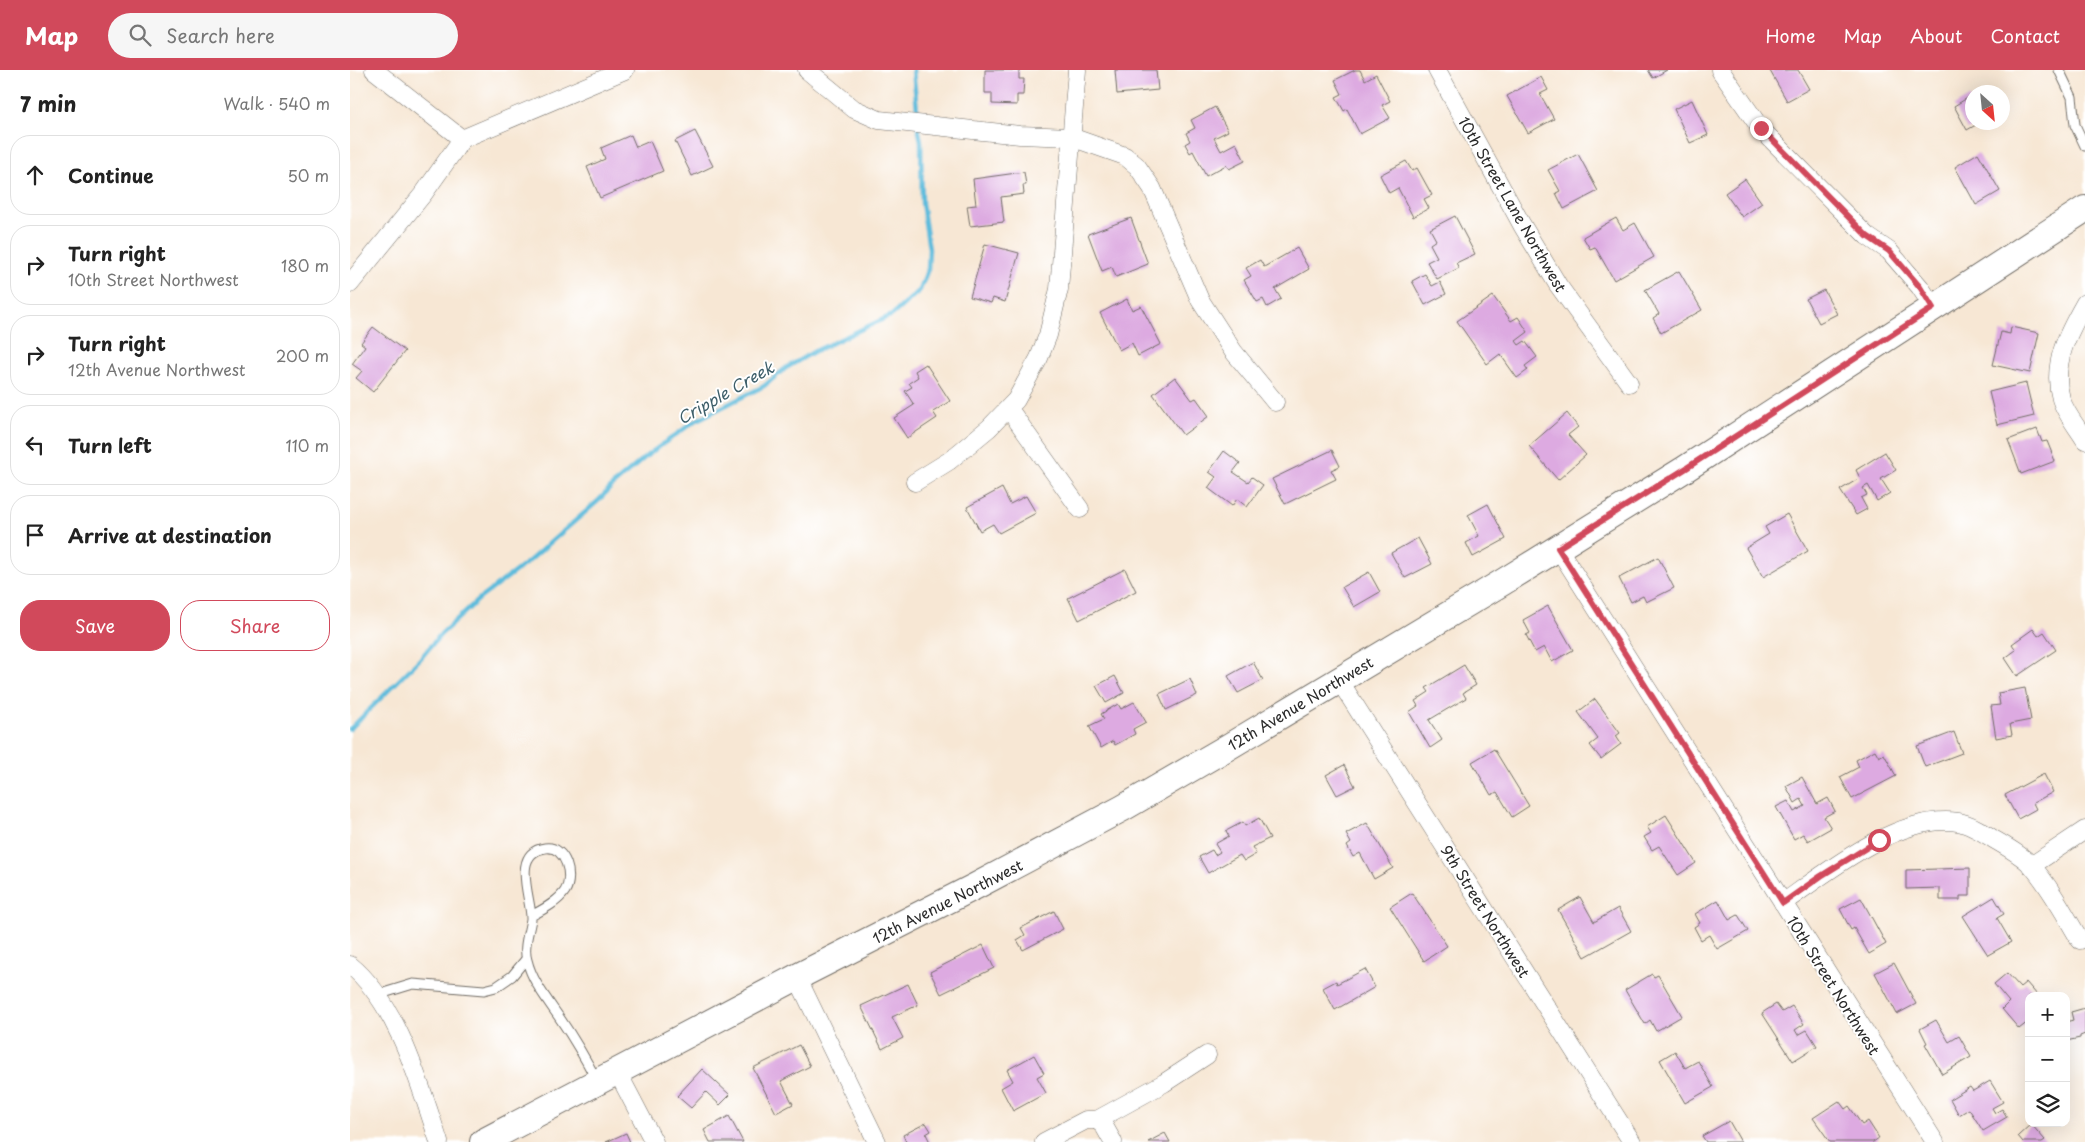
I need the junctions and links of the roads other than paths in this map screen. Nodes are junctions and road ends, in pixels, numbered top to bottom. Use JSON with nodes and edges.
{"nodes":[{"id":1,"x":374,"y":70,"type":"edge"},
{"id":2,"x":625,"y":70,"type":"edge"},
{"id":3,"x":807,"y":70,"type":"edge"},
{"id":4,"x":1077,"y":70,"type":"edge"},
{"id":5,"x":1437,"y":70,"type":"edge"},
{"id":6,"x":1720,"y":70,"type":"edge"},
{"id":7,"x":2059,"y":70,"type":"edge"},
{"id":8,"x":1071,"y":137,"type":"junction"},
{"id":9,"x":462,"y":139,"type":"junction"},
{"id":10,"x":2085,"y":146,"type":"edge"},
{"id":11,"x":2085,"y":209,"type":"edge"},
{"id":12,"x":350,"y":284,"type":"edge"},
{"id":13,"x":2085,"y":303,"type":"edge"},
{"id":14,"x":1933,"y":308,"type":"junction"},
{"id":15,"x":1629,"y":383,"type":"dead end"},
{"id":16,"x":1275,"y":402,"type":"dead end"},
{"id":17,"x":1008,"y":408,"type":"junction"},
{"id":18,"x":2085,"y":440,"type":"edge"},
{"id":19,"x":915,"y":482,"type":"dead end"},
{"id":20,"x":1080,"y":509,"type":"dead end"},
{"id":21,"x":1558,"y":548,"type":"junction"},
{"id":22,"x":1339,"y":680,"type":"junction"},
{"id":23,"x":2085,"y":830,"type":"edge"},
{"id":24,"x":2032,"y":866,"type":"junction"},
{"id":25,"x":1783,"y":903,"type":"junction"},
{"id":26,"x":531,"y":916,"type":"junction"},
{"id":27,"x":2080,"y":940,"type":"dead end"},
{"id":28,"x":526,"y":959,"type":"junction"},
{"id":29,"x":350,"y":965,"type":"edge"},
{"id":30,"x":797,"y":977,"type":"junction"},
{"id":31,"x":377,"y":995,"type":"junction"},
{"id":32,"x":1207,"y":1055,"type":"dead end"},
{"id":33,"x":608,"y":1078,"type":"junction"},
{"id":34,"x":1097,"y":1120,"type":"junction"},
{"id":35,"x":439,"y":1142,"type":"edge"},
{"id":36,"x":483,"y":1142,"type":"edge"},
{"id":37,"x":654,"y":1142,"type":"edge"},
{"id":38,"x":877,"y":1142,"type":"edge"},
{"id":39,"x":1044,"y":1142,"type":"edge"},
{"id":40,"x":1113,"y":1142,"type":"edge"},
{"id":41,"x":1632,"y":1142,"type":"edge"},
{"id":42,"x":1935,"y":1142,"type":"edge"}],
"edges":[{"from":1,"to":9,"type":"street"},
{"from":2,"to":9,"type":"street"},
{"from":3,"to":8,"type":"street"},
{"from":4,"to":8,"type":"street"},
{"from":5,"to":15,"type":"street","name":"10th Street Lane Northwest"},
{"from":6,"to":14,"type":"street"},
{"from":7,"to":10,"type":"lane"},
{"from":8,"to":16,"type":"street"},
{"from":8,"to":17,"type":"street"},
{"from":9,"to":12,"type":"street"},
{"from":11,"to":14,"type":"main road","name":"12th Avenue Northwest"},
{"from":13,"to":18,"type":"street"},
{"from":14,"to":21,"type":"main road","name":"12th Avenue Northwest"},
{"from":17,"to":19,"type":"street"},
{"from":17,"to":20,"type":"street"},
{"from":21,"to":22,"type":"main road","name":"12th Avenue Northwest"},
{"from":21,"to":25,"type":"street","name":"10th Street Northwest"},
{"from":22,"to":30,"type":"main road","name":"12th Avenue Northwest"},
{"from":22,"to":41,"type":"street","name":"9th Street Northwest"},
{"from":23,"to":24,"type":"street"},
{"from":24,"to":25,"type":"street"},
{"from":24,"to":27,"type":"street"},
{"from":25,"to":42,"type":"street","name":"10th Street Northwest"},
{"from":26,"to":26,"type":"lane"},
{"from":26,"to":28,"type":"lane"},
{"from":28,"to":31,"type":"lane"},
{"from":28,"to":33,"type":"lane"},
{"from":29,"to":31,"type":"street"},
{"from":30,"to":33,"type":"main road","name":"12th Avenue Northwest"},
{"from":30,"to":38,"type":"street"},
{"from":31,"to":35,"type":"street"},
{"from":32,"to":34,"type":"street"},
{"from":33,"to":36,"type":"main road","name":"12th Avenue Northwest"},
{"from":33,"to":37,"type":"street"},
{"from":34,"to":39,"type":"street"},
{"from":34,"to":40,"type":"street"}]}
